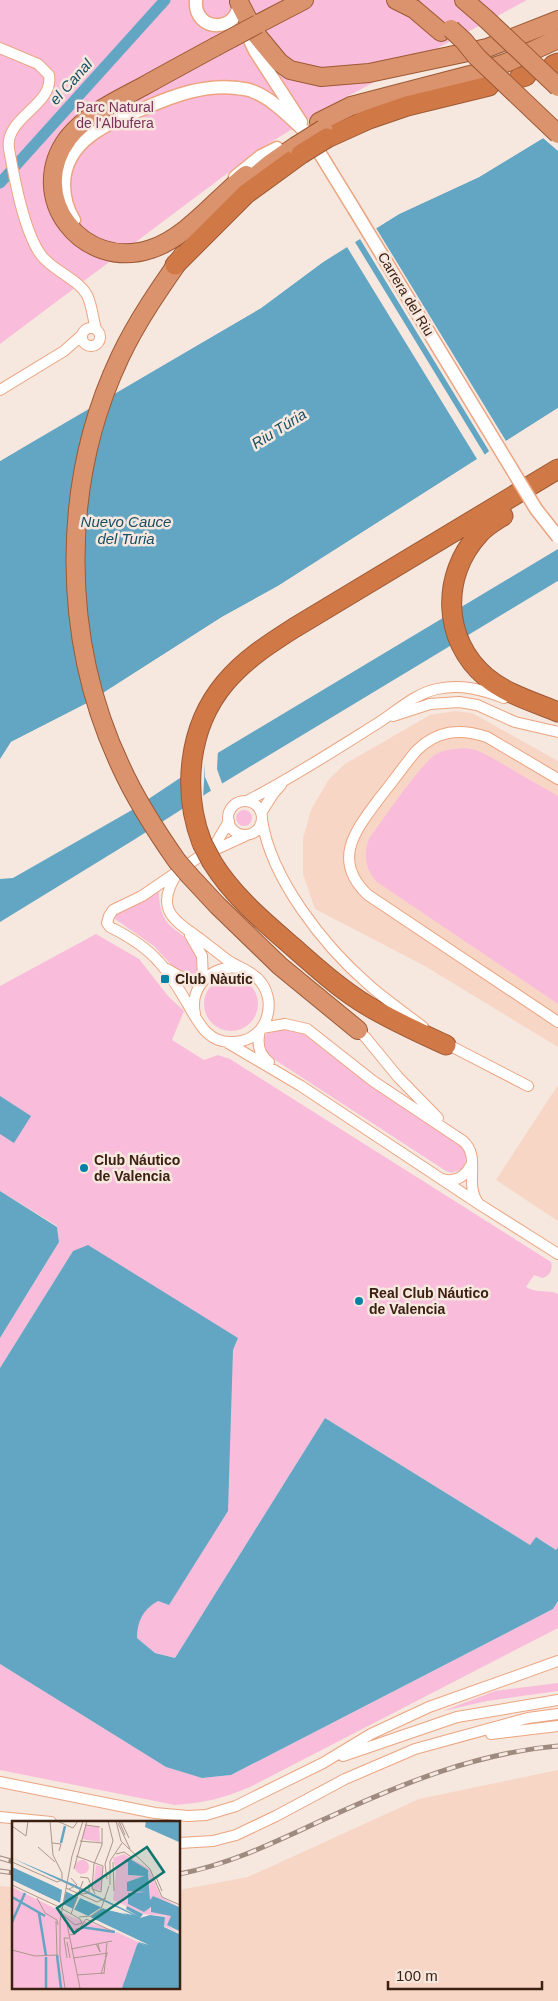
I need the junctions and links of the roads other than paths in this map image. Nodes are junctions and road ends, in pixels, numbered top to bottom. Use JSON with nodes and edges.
{"nodes":[{"id":1,"x":196,"y":0,"type":"edge"},
{"id":2,"x":304,"y":0,"type":"edge"},
{"id":3,"x":396,"y":0,"type":"edge"},
{"id":4,"x":418,"y":0,"type":"edge"},
{"id":5,"x":464,"y":0,"type":"edge"},
{"id":6,"x":238,"y":5,"type":"edge"},
{"id":7,"x":558,"y":20,"type":"edge"},
{"id":8,"x":222,"y":25,"type":"junction"},
{"id":9,"x":446,"y":30,"type":"junction"},
{"id":10,"x":558,"y":39,"type":"edge"},
{"id":11,"x":0,"y":48,"type":"edge"},
{"id":12,"x":255,"y":51,"type":"junction"},
{"id":13,"x":489,"y":86,"type":"dead end"},
{"id":14,"x":558,"y":87,"type":"edge"},
{"id":15,"x":558,"y":134,"type":"edge"},
{"id":16,"x":310,"y":137,"type":"junction"},
{"id":17,"x":277,"y":148,"type":"junction"},
{"id":18,"x":176,"y":265,"type":"joint"},
{"id":19,"x":0,"y":390,"type":"edge"},
{"id":20,"x":558,"y":469,"type":"edge"},
{"id":21,"x":558,"y":483,"type":"edge"},
{"id":22,"x":558,"y":537,"type":"edge"},
{"id":23,"x":558,"y":712,"type":"edge"},
{"id":24,"x":558,"y":720,"type":"edge"},
{"id":25,"x":380,"y":721,"type":"junction"},
{"id":26,"x":558,"y":732,"type":"edge"},
{"id":27,"x":288,"y":777,"type":"junction"},
{"id":28,"x":558,"y":779,"type":"edge"},
{"id":29,"x":247,"y":801,"type":"junction"},
{"id":30,"x":262,"y":816,"type":"junction"},
{"id":31,"x":229,"y":821,"type":"junction"},
{"id":32,"x":247,"y":835,"type":"junction"},
{"id":33,"x":209,"y":852,"type":"junction"},
{"id":34,"x":182,"y":870,"type":"junction"},
{"id":35,"x":188,"y":932,"type":"junction"},
{"id":36,"x":161,"y":964,"type":"junction"},
{"id":37,"x":242,"y":969,"type":"junction"},
{"id":38,"x":203,"y":981,"type":"junction"},
{"id":39,"x":195,"y":1018,"type":"junction"},
{"id":40,"x":558,"y":1022,"type":"edge"},
{"id":41,"x":261,"y":1029,"type":"junction"},
{"id":42,"x":358,"y":1030,"type":"joint"},
{"id":43,"x":228,"y":1042,"type":"junction"},
{"id":44,"x":446,"y":1045,"type":"junction"},
{"id":45,"x":301,"y":1086,"type":"junction"},
{"id":46,"x":528,"y":1086,"type":"dead end"},
{"id":47,"x":455,"y":1135,"type":"junction"},
{"id":48,"x":471,"y":1166,"type":"junction"},
{"id":49,"x":440,"y":1178,"type":"junction"},
{"id":50,"x":482,"y":1206,"type":"junction"},
{"id":51,"x":558,"y":1254,"type":"edge"},
{"id":52,"x":558,"y":1661,"type":"edge"},
{"id":53,"x":558,"y":1700,"type":"edge"},
{"id":54,"x":558,"y":1714,"type":"edge"},
{"id":55,"x":558,"y":1726,"type":"edge"},
{"id":56,"x":457,"y":1738,"type":"junction"},
{"id":57,"x":323,"y":1763,"type":"junction"},
{"id":58,"x":0,"y":1782,"type":"edge"},
{"id":59,"x":0,"y":1817,"type":"edge"},
{"id":60,"x":41,"y":1821,"type":"edge"},
{"id":61,"x":180,"y":1843,"type":"edge"}],
"edges":[{"from":1,"to":8,"type":"street","name":"Carrera del Riu"},
{"from":2,"to":17,"type":"highway","bridge":true},
{"from":3,"to":9,"type":"highway"},
{"from":4,"to":9,"type":"highway"},
{"from":5,"to":14,"type":"highway","bridge":true},
{"from":6,"to":7,"type":"highway"},
{"from":6,"to":8,"type":"street"},
{"from":6,"to":12,"type":"street","name":"Carrera del Riu"},
{"from":8,"to":12,"type":"street","name":"Carrera del Riu"},
{"from":9,"to":15,"type":"highway","bridge":true},
{"from":10,"to":16,"type":"highway"},
{"from":11,"to":19,"type":"street"},
{"from":12,"to":16,"type":"street","name":"Carrera del Riu"},
{"from":13,"to":16,"type":"highway"},
{"from":16,"to":17,"type":"highway"},
{"from":16,"to":17,"type":"street"},
{"from":16,"to":18,"type":"highway"},
{"from":16,"to":22,"type":"street","name":"Carrera del Riu","bridge":true},
{"from":18,"to":34,"type":"highway"},
{"from":20,"to":33,"type":"highway"},
{"from":21,"to":23,"type":"highway"},
{"from":24,"to":25,"type":"street"},
{"from":25,"to":26,"type":"street"},
{"from":25,"to":27,"type":"street"},
{"from":27,"to":29,"type":"street"},
{"from":27,"to":30,"type":"street"},
{"from":28,"to":40,"type":"street"},
{"from":29,"to":30,"type":"street"},
{"from":29,"to":31,"type":"street"},
{"from":30,"to":32,"type":"street"},
{"from":30,"to":44,"type":"street"},
{"from":31,"to":32,"type":"street"},
{"from":31,"to":33,"type":"street"},
{"from":32,"to":33,"type":"street"},
{"from":33,"to":34,"type":"street"},
{"from":33,"to":44,"type":"highway"},
{"from":34,"to":35,"type":"street"},
{"from":34,"to":36,"type":"street"},
{"from":34,"to":42,"type":"highway"},
{"from":35,"to":37,"type":"street"},
{"from":35,"to":38,"type":"street"},
{"from":36,"to":38,"type":"street"},
{"from":36,"to":39,"type":"street"},
{"from":37,"to":38,"type":"street"},
{"from":37,"to":41,"type":"street"},
{"from":38,"to":39,"type":"street"},
{"from":39,"to":43,"type":"street"},
{"from":41,"to":43,"type":"street"},
{"from":41,"to":45,"type":"street"},
{"from":41,"to":47,"type":"street"},
{"from":42,"to":47,"type":"street"},
{"from":43,"to":45,"type":"street"},
{"from":44,"to":46,"type":"street"},
{"from":45,"to":49,"type":"street"},
{"from":47,"to":48,"type":"street"},
{"from":48,"to":49,"type":"street"},
{"from":48,"to":50,"type":"street"},
{"from":49,"to":50,"type":"street"},
{"from":50,"to":51,"type":"street"},
{"from":52,"to":57,"type":"street"},
{"from":53,"to":57,"type":"street"},
{"from":54,"to":56,"type":"street"},
{"from":55,"to":56,"type":"street"},
{"from":56,"to":61,"type":"street"},
{"from":57,"to":58,"type":"street"},
{"from":59,"to":60,"type":"street"}]}
